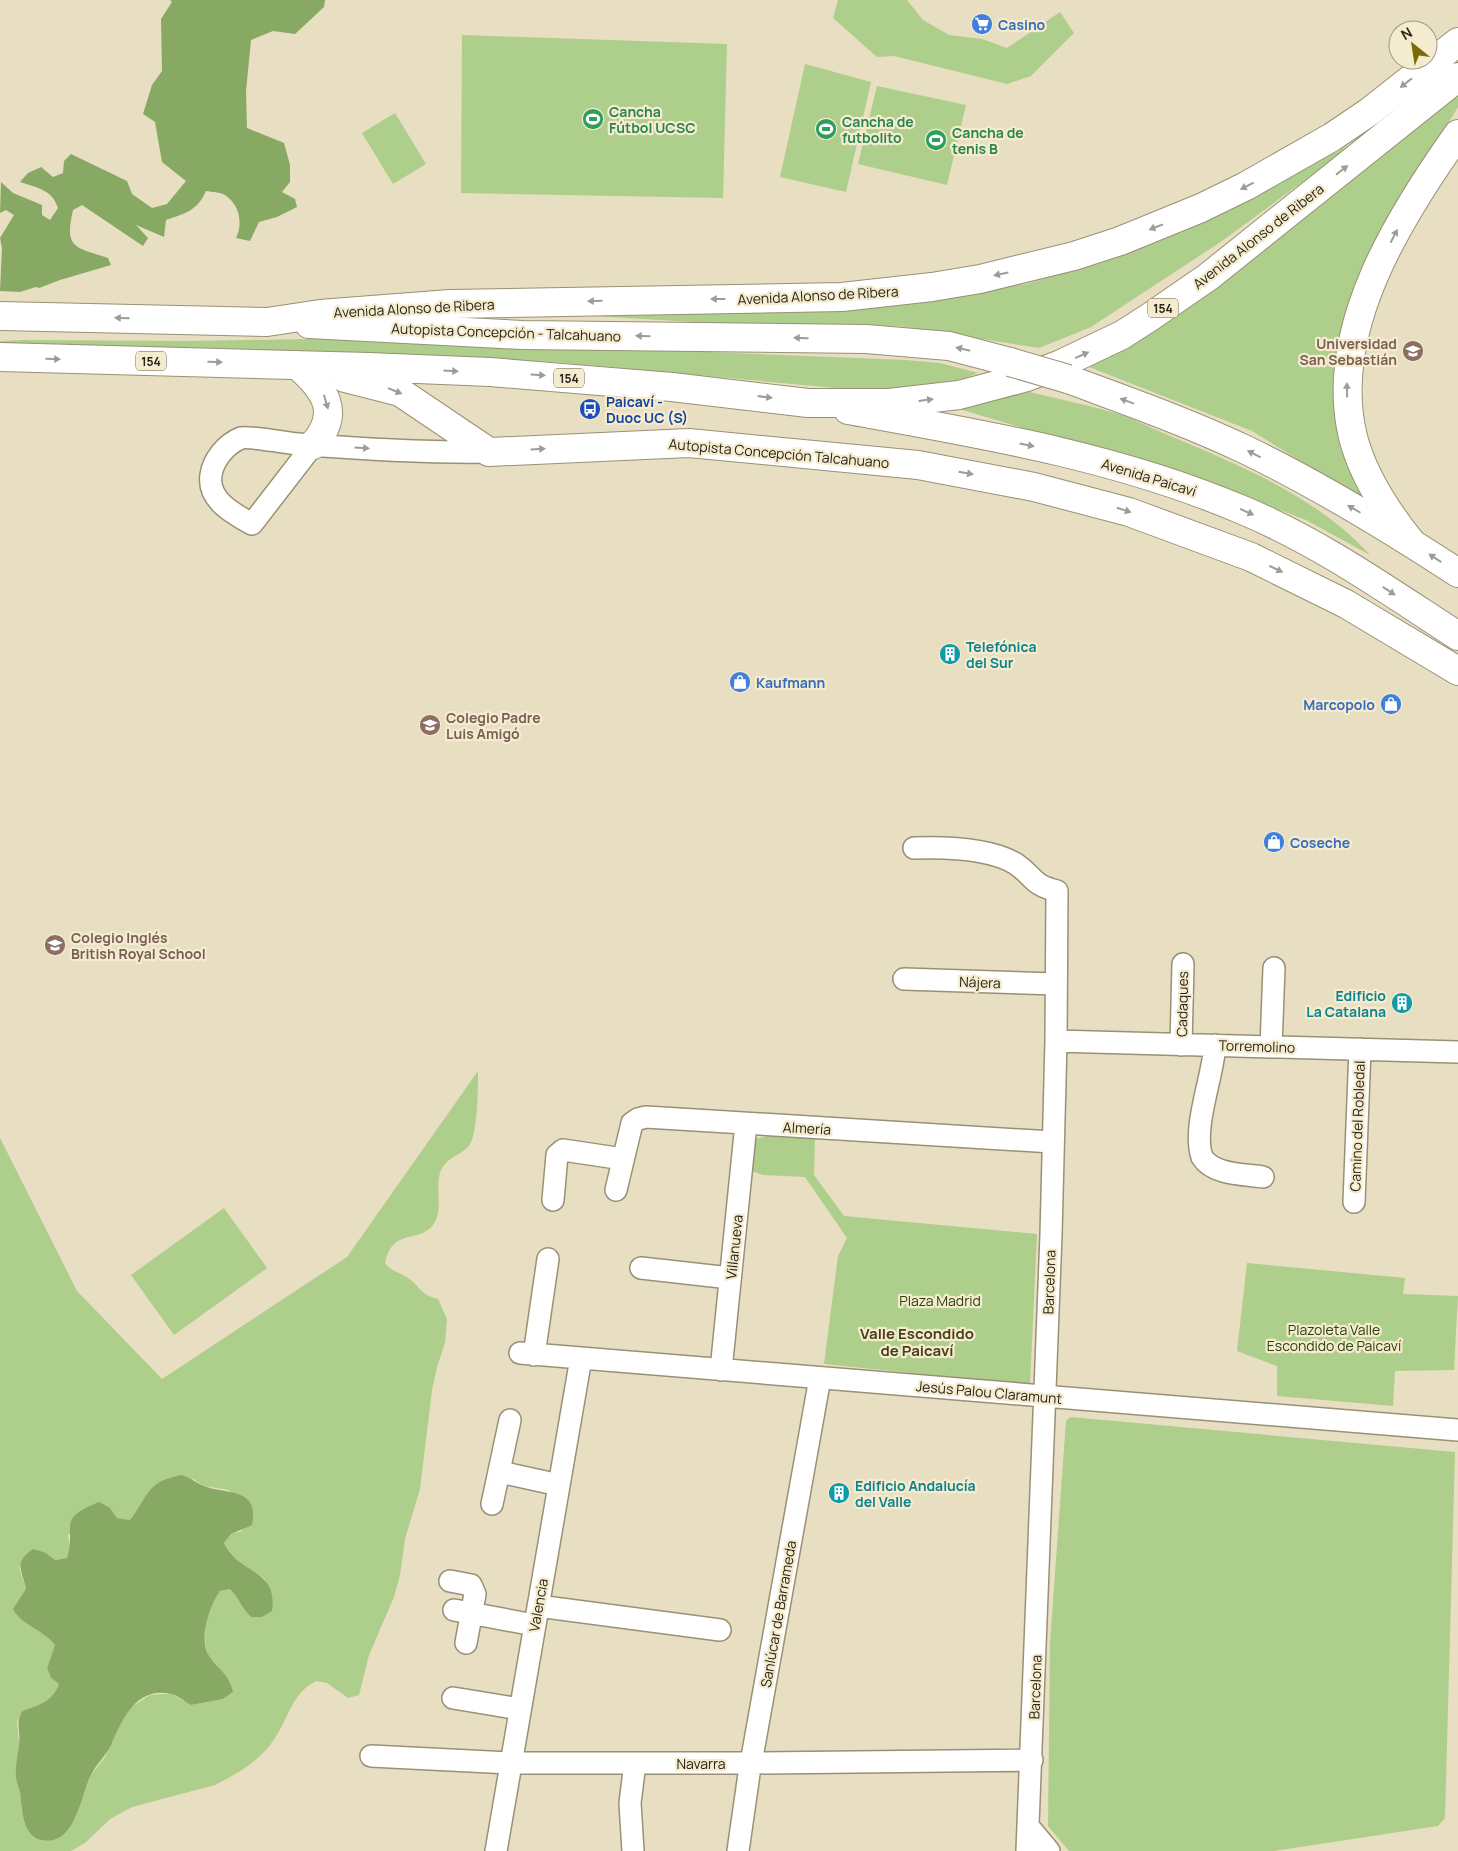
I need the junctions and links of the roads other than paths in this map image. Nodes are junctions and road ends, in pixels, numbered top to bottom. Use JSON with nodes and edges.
{"nodes":[{"id":1,"x":1458,"y":42,"type":"edge"},
{"id":2,"x":1458,"y":77,"type":"edge"},
{"id":3,"x":1458,"y":134,"type":"edge"},
{"id":4,"x":0,"y":316,"type":"edge"},
{"id":5,"x":267,"y":322,"type":"junction"},
{"id":6,"x":0,"y":358,"type":"edge"},
{"id":7,"x":297,"y":365,"type":"junction"},
{"id":8,"x":808,"y":403,"type":"junction"},
{"id":9,"x":314,"y":445,"type":"junction"},
{"id":10,"x":489,"y":452,"type":"junction"},
{"id":11,"x":1411,"y":542,"type":"junction"},
{"id":12,"x":1458,"y":573,"type":"edge"},
{"id":13,"x":1458,"y":636,"type":"edge"},
{"id":14,"x":1435,"y":657,"type":"junction"},
{"id":15,"x":1458,"y":671,"type":"edge"},
{"id":16,"x":1458,"y":685,"type":"edge"},
{"id":17,"x":914,"y":848,"type":"dead end"},
{"id":18,"x":1182,"y":964,"type":"dead end"},
{"id":19,"x":1274,"y":968,"type":"dead end"},
{"id":20,"x":904,"y":980,"type":"dead end"},
{"id":21,"x":1056,"y":984,"type":"junction"},
{"id":22,"x":1056,"y":1041,"type":"junction"},
{"id":23,"x":1181,"y":1044,"type":"junction"},
{"id":24,"x":1215,"y":1045,"type":"junction"},
{"id":25,"x":1271,"y":1047,"type":"junction"},
{"id":26,"x":1360,"y":1050,"type":"junction"},
{"id":27,"x":1458,"y":1052,"type":"edge"},
{"id":28,"x":746,"y":1124,"type":"junction"},
{"id":29,"x":1052,"y":1142,"type":"junction"},
{"id":30,"x":623,"y":1159,"type":"junction"},
{"id":31,"x":1263,"y":1177,"type":"dead end"},
{"id":32,"x":616,"y":1190,"type":"dead end"},
{"id":33,"x":552,"y":1200,"type":"dead end"},
{"id":34,"x":1354,"y":1202,"type":"dead end"},
{"id":35,"x":548,"y":1259,"type":"dead end"},
{"id":36,"x":641,"y":1268,"type":"dead end"},
{"id":37,"x":730,"y":1278,"type":"junction"},
{"id":38,"x":581,"y":1358,"type":"junction"},
{"id":39,"x":721,"y":1370,"type":"junction"},
{"id":40,"x":820,"y":1378,"type":"junction"},
{"id":41,"x":1046,"y":1396,"type":"junction"},
{"id":42,"x":510,"y":1420,"type":"dead end"},
{"id":43,"x":1458,"y":1430,"type":"edge"},
{"id":44,"x":500,"y":1472,"type":"junction"},
{"id":45,"x":559,"y":1485,"type":"junction"},
{"id":46,"x":492,"y":1504,"type":"dead end"},
{"id":47,"x":450,"y":1580,"type":"dead end"},
{"id":48,"x":463,"y":1612,"type":"junction"},
{"id":49,"x":536,"y":1616,"type":"junction"},
{"id":50,"x":720,"y":1630,"type":"dead end"},
{"id":51,"x":466,"y":1643,"type":"dead end"},
{"id":52,"x":453,"y":1698,"type":"dead end"},
{"id":53,"x":520,"y":1710,"type":"junction"},
{"id":54,"x":371,"y":1756,"type":"dead end"},
{"id":55,"x":1032,"y":1760,"type":"junction"},
{"id":56,"x":510,"y":1763,"type":"junction"},
{"id":57,"x":635,"y":1763,"type":"junction"},
{"id":58,"x":751,"y":1763,"type":"junction"},
{"id":59,"x":1028,"y":1826,"type":"junction"},
{"id":60,"x":496,"y":1851,"type":"edge"},
{"id":61,"x":633,"y":1851,"type":"edge"},
{"id":62,"x":738,"y":1851,"type":"edge"},
{"id":63,"x":1028,"y":1851,"type":"edge"},
{"id":64,"x":1048,"y":1851,"type":"edge"}],
"edges":[{"from":1,"to":5,"type":"main road","name":"Avenida Alonso de Ribera","one_way":true},
{"from":8,"to":2,"type":"main road","name":"Avenida Alonso de Ribera","number":"154","one_way":true},
{"from":11,"to":3,"type":"main road","one_way":true},
{"from":5,"to":4,"type":"main road","name":"Autopista Concepción - Talcahuano","one_way":true},
{"from":11,"to":5,"type":"main road","name":"Autopista Concepción - Talcahuano","one_way":true,"bridge":true},
{"from":6,"to":7,"type":"main road","number":"154","one_way":true},
{"from":7,"to":8,"type":"main road","number":"154","one_way":true},
{"from":7,"to":9,"type":"main road","one_way":true},
{"from":7,"to":10,"type":"main road","one_way":true},
{"from":8,"to":13,"type":"main road","name":"Avenida Paicaví","one_way":true},
{"from":9,"to":9,"type":"street"},
{"from":9,"to":10,"type":"street","one_way":true},
{"from":10,"to":14,"type":"main road","name":"Autopista Concepción Talcahuano","one_way":true},
{"from":12,"to":11,"type":"main road","one_way":true},
{"from":14,"to":15,"type":"main road"},
{"from":14,"to":16,"type":"main road"},
{"from":17,"to":21,"type":"street","name":"Barcelona"},
{"from":18,"to":23,"type":"street","name":"Cadaques"},
{"from":19,"to":25,"type":"street"},
{"from":20,"to":21,"type":"street","name":"Nájera"},
{"from":21,"to":22,"type":"street","name":"Barcelona"},
{"from":22,"to":23,"type":"street","name":"Torremolino"},
{"from":22,"to":29,"type":"street","name":"Barcelona"},
{"from":23,"to":24,"type":"street","name":"Torremolino"},
{"from":24,"to":25,"type":"street","name":"Torremolino"},
{"from":24,"to":31,"type":"street"},
{"from":25,"to":26,"type":"street","name":"Torremolino"},
{"from":26,"to":27,"type":"street","name":"Torremolino"},
{"from":26,"to":34,"type":"street","name":"Camino del Robledal"},
{"from":28,"to":29,"type":"street","name":"Almería"},
{"from":28,"to":30,"type":"street","name":"Almería"},
{"from":28,"to":37,"type":"street","name":"Villanueva"},
{"from":29,"to":41,"type":"street","name":"Barcelona"},
{"from":30,"to":32,"type":"street","name":"Almería"},
{"from":30,"to":33,"type":"street"},
{"from":35,"to":38,"type":"street","name":"Jesús Palou Claramunt"},
{"from":36,"to":37,"type":"street"},
{"from":37,"to":39,"type":"street","name":"Villanueva"},
{"from":38,"to":39,"type":"street","name":"Jesús Palou Claramunt"},
{"from":38,"to":45,"type":"street","name":"Valencia"},
{"from":39,"to":40,"type":"street","name":"Jesús Palou Claramunt"},
{"from":40,"to":41,"type":"street","name":"Jesús Palou Claramunt"},
{"from":40,"to":58,"type":"street","name":"Sanlúcar de Barrameda"},
{"from":41,"to":43,"type":"street","name":"Jesús Palou Claramunt"},
{"from":41,"to":55,"type":"street","name":"Barcelona"},
{"from":42,"to":44,"type":"street"},
{"from":44,"to":45,"type":"street"},
{"from":44,"to":46,"type":"street"},
{"from":45,"to":49,"type":"street","name":"Valencia"},
{"from":47,"to":48,"type":"street"},
{"from":48,"to":49,"type":"street"},
{"from":48,"to":51,"type":"street"},
{"from":49,"to":50,"type":"street"},
{"from":49,"to":53,"type":"street","name":"Valencia"},
{"from":52,"to":53,"type":"street"},
{"from":53,"to":56,"type":"street","name":"Valencia"},
{"from":54,"to":56,"type":"street","name":"Navarra"},
{"from":55,"to":58,"type":"street","name":"Navarra"},
{"from":55,"to":59,"type":"street","name":"Barcelona"},
{"from":56,"to":57,"type":"street","name":"Navarra"},
{"from":56,"to":60,"type":"street","name":"Valencia"},
{"from":57,"to":58,"type":"street","name":"Navarra"},
{"from":57,"to":61,"type":"street"},
{"from":58,"to":62,"type":"street","name":"Sanlúcar de Barrameda"},
{"from":59,"to":63,"type":"street","name":"Barcelona"},
{"from":59,"to":64,"type":"street"}]}
